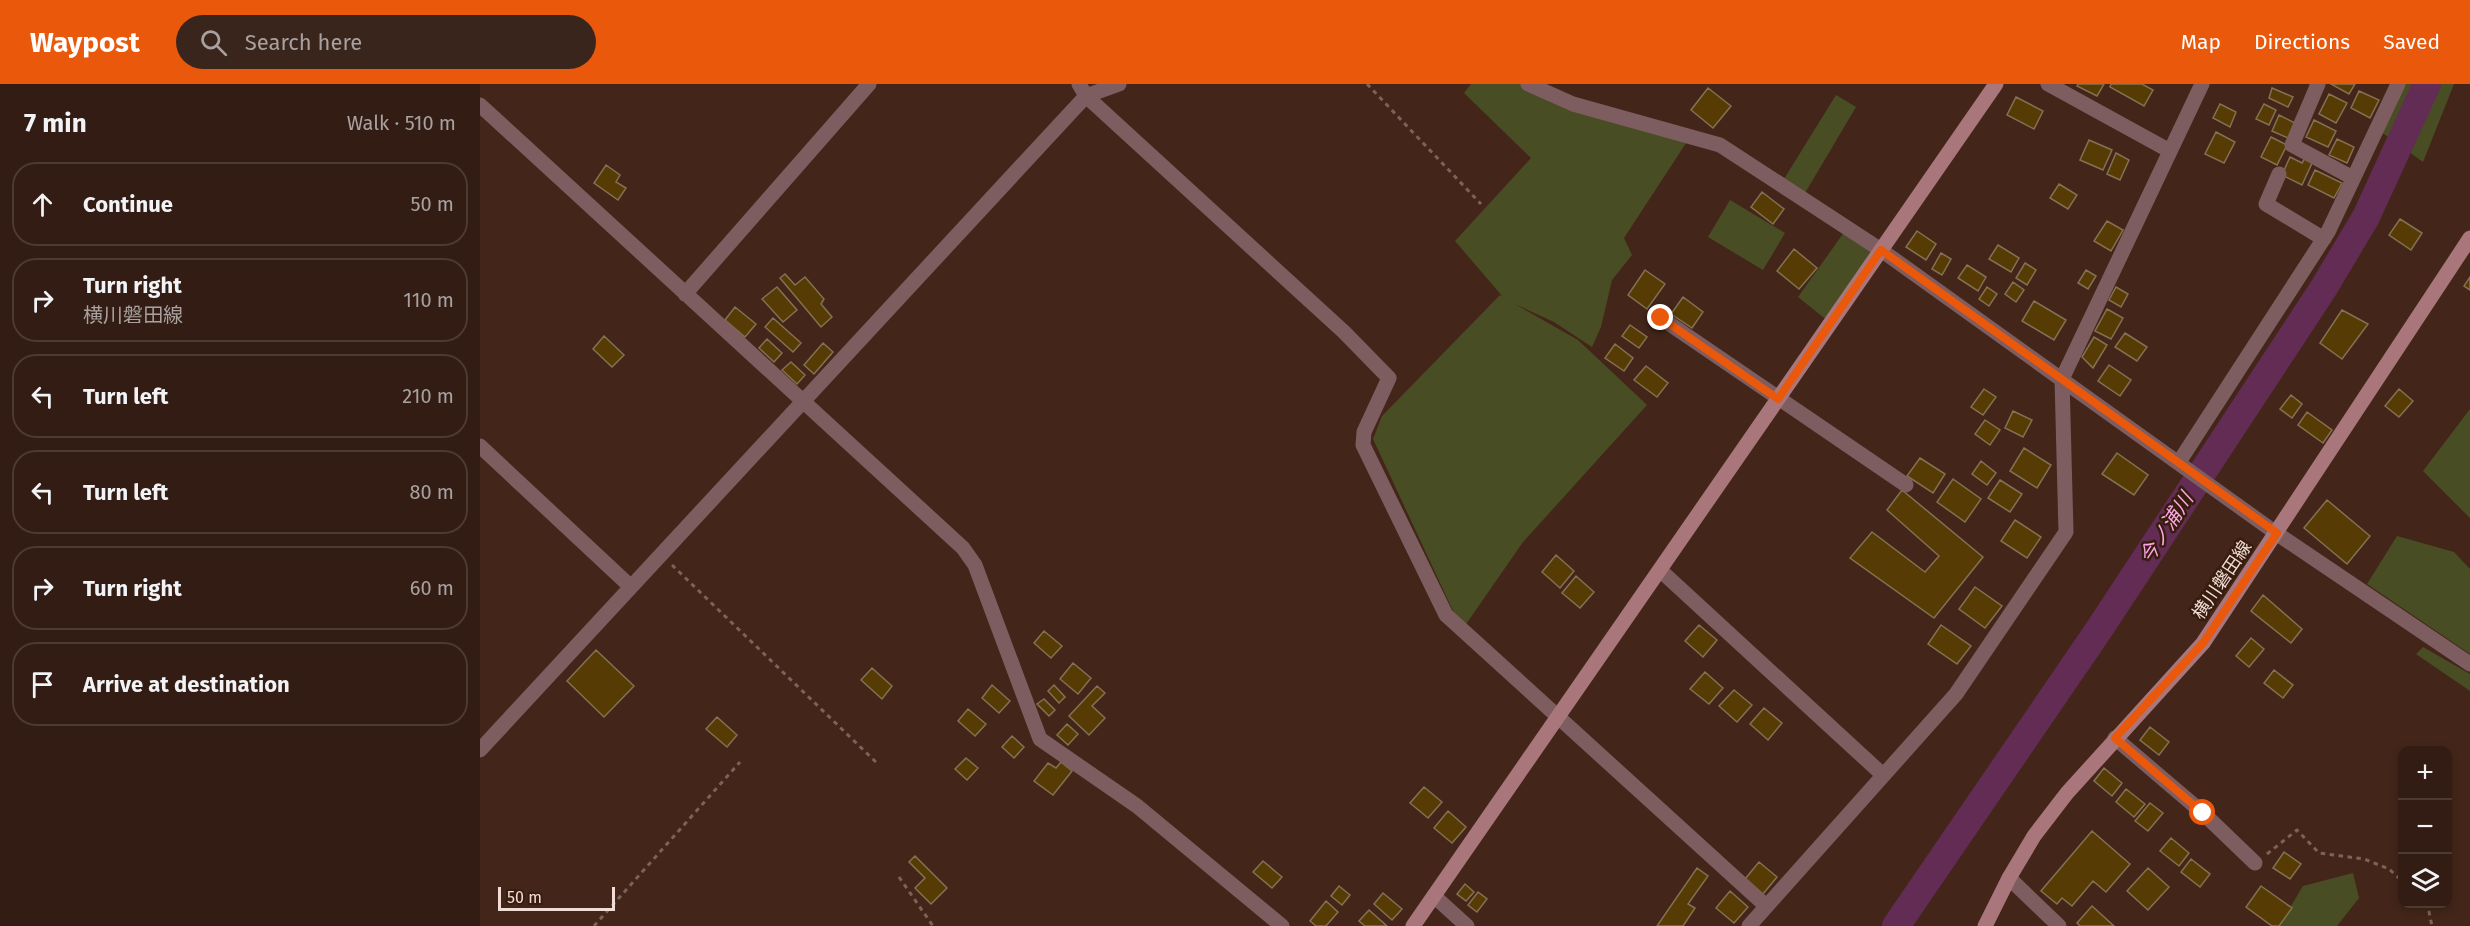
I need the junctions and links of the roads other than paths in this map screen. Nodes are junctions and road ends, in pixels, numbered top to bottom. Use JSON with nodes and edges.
{"nodes":[{"id":1,"x":870,"y":84,"type":"edge"},
{"id":2,"x":1119,"y":84,"type":"edge"},
{"id":3,"x":1528,"y":84,"type":"edge"},
{"id":4,"x":1996,"y":84,"type":"edge"},
{"id":5,"x":2048,"y":84,"type":"edge"},
{"id":6,"x":2202,"y":84,"type":"edge"},
{"id":7,"x":2318,"y":84,"type":"edge"},
{"id":8,"x":2398,"y":84,"type":"edge"},
{"id":9,"x":1083,"y":90,"type":"edge"},
{"id":10,"x":480,"y":105,"type":"edge"},
{"id":11,"x":2170,"y":151,"type":"junction"},
{"id":12,"x":2279,"y":174,"type":"dead end"},
{"id":13,"x":2353,"y":178,"type":"junction"},
{"id":14,"x":2324,"y":239,"type":"junction"},
{"id":15,"x":2469,"y":242,"type":"edge"},
{"id":16,"x":1881,"y":250,"type":"junction"},
{"id":17,"x":685,"y":294,"type":"junction"},
{"id":18,"x":1661,"y":318,"type":"dead end"},
{"id":19,"x":2062,"y":379,"type":"junction"},
{"id":20,"x":1778,"y":399,"type":"junction"},
{"id":21,"x":803,"y":402,"type":"junction"},
{"id":22,"x":480,"y":446,"type":"edge"},
{"id":23,"x":2180,"y":463,"type":"junction"},
{"id":24,"x":1906,"y":485,"type":"dead end"},
{"id":25,"x":2277,"y":533,"type":"junction"},
{"id":26,"x":1660,"y":570,"type":"junction"},
{"id":27,"x":631,"y":587,"type":"junction"},
{"id":28,"x":2470,"y":664,"type":"edge"},
{"id":29,"x":1558,"y":718,"type":"junction"},
{"id":30,"x":2115,"y":738,"type":"junction"},
{"id":31,"x":483,"y":742,"type":"edge"},
{"id":32,"x":1883,"y":775,"type":"junction"},
{"id":33,"x":2255,"y":864,"type":"road end"},
{"id":34,"x":2010,"y":878,"type":"junction"},
{"id":35,"x":1434,"y":896,"type":"junction"},
{"id":36,"x":1765,"y":905,"type":"junction"},
{"id":37,"x":1282,"y":926,"type":"edge"},
{"id":38,"x":1413,"y":926,"type":"edge"},
{"id":39,"x":1467,"y":926,"type":"edge"},
{"id":40,"x":1749,"y":926,"type":"edge"},
{"id":41,"x":1985,"y":926,"type":"edge"},
{"id":42,"x":2059,"y":926,"type":"edge"}],
"edges":[{"from":1,"to":17,"type":"street"},
{"from":2,"to":9,"type":"street"},
{"from":3,"to":16,"type":"street"},
{"from":4,"to":16,"type":"street"},
{"from":5,"to":11,"type":"street"},
{"from":6,"to":11,"type":"street"},
{"from":7,"to":13,"type":"street"},
{"from":8,"to":13,"type":"street"},
{"from":9,"to":21,"type":"street"},
{"from":9,"to":29,"type":"street"},
{"from":10,"to":17,"type":"street"},
{"from":11,"to":19,"type":"street"},
{"from":12,"to":14,"type":"street"},
{"from":13,"to":14,"type":"street"},
{"from":14,"to":23,"type":"street"},
{"from":15,"to":25,"type":"street","name":"横川磐田線"},
{"from":16,"to":19,"type":"street"},
{"from":16,"to":20,"type":"street"},
{"from":17,"to":21,"type":"street"},
{"from":18,"to":20,"type":"street"},
{"from":19,"to":23,"type":"street"},
{"from":19,"to":32,"type":"street"},
{"from":20,"to":24,"type":"street"},
{"from":20,"to":26,"type":"street"},
{"from":21,"to":27,"type":"street"},
{"from":21,"to":37,"type":"street"},
{"from":22,"to":27,"type":"street"},
{"from":23,"to":25,"type":"street"},
{"from":25,"to":28,"type":"street"},
{"from":25,"to":30,"type":"street","name":"横川磐田線"},
{"from":26,"to":29,"type":"street"},
{"from":26,"to":32,"type":"street"},
{"from":27,"to":31,"type":"street"},
{"from":29,"to":35,"type":"street"},
{"from":29,"to":36,"type":"street"},
{"from":30,"to":33,"type":"street"},
{"from":30,"to":34,"type":"street","name":"横川磐田線"},
{"from":32,"to":36,"type":"street"},
{"from":34,"to":41,"type":"street","name":"横川磐田線"},
{"from":34,"to":42,"type":"street"},
{"from":35,"to":38,"type":"street"},
{"from":35,"to":39,"type":"street"},
{"from":36,"to":40,"type":"street"}]}
